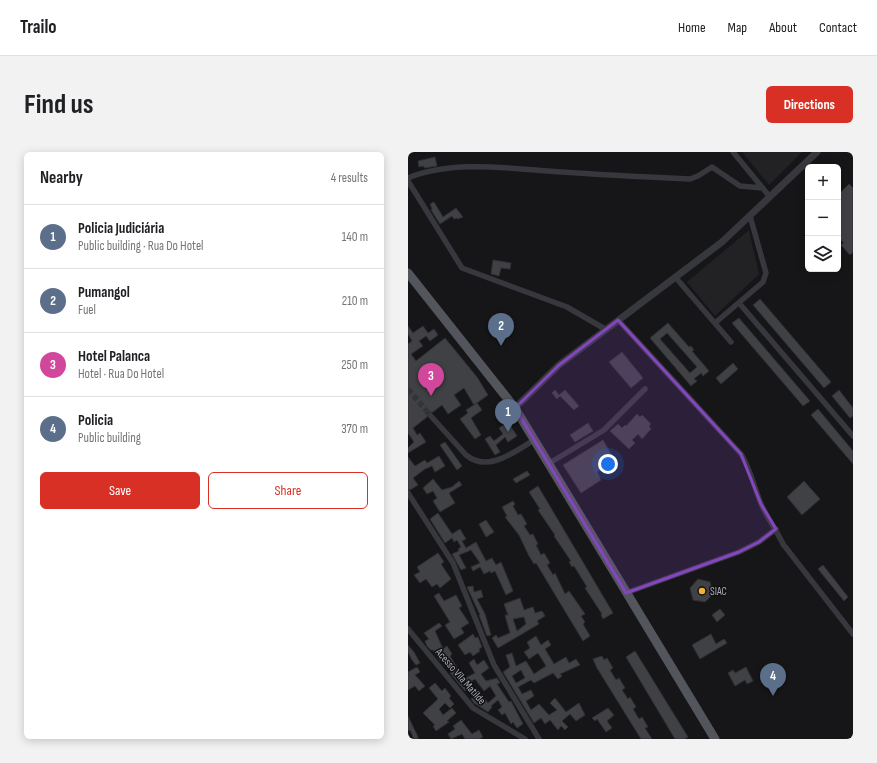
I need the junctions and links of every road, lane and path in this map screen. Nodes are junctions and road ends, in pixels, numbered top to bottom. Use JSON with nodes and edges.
{"nodes":[{"id":1,"x":734,"y":152,"type":"edge"},
{"id":2,"x":817,"y":152,"type":"edge"},
{"id":3,"x":408,"y":179,"type":"edge"},
{"id":4,"x":763,"y":188,"type":"junction"},
{"id":5,"x":770,"y":197,"type":"junction"},
{"id":6,"x":750,"y":216,"type":"junction"},
{"id":7,"x":408,"y":273,"type":"edge"},
{"id":8,"x":676,"y":278,"type":"junction"},
{"id":9,"x":739,"y":303,"type":"junction"},
{"id":10,"x":618,"y":320,"type":"junction"},
{"id":11,"x":714,"y":323,"type":"junction"},
{"id":12,"x":605,"y":329,"type":"junction"},
{"id":13,"x":731,"y":342,"type":"dead end"},
{"id":14,"x":646,"y":389,"type":"dead end"},
{"id":15,"x":515,"y":408,"type":"junction"},
{"id":16,"x":430,"y":415,"type":"tunnel mouth"},
{"id":17,"x":853,"y":436,"type":"edge"},
{"id":18,"x":534,"y":440,"type":"junction"},
{"id":19,"x":548,"y":464,"type":"junction"},
{"id":20,"x":408,"y":493,"type":"edge"},
{"id":21,"x":776,"y":528,"type":"junction"},
{"id":22,"x":626,"y":593,"type":"junction"},
{"id":23,"x":408,"y":629,"type":"edge"},
{"id":24,"x":853,"y":634,"type":"edge"},
{"id":25,"x":526,"y":739,"type":"edge"},
{"id":26,"x":539,"y":739,"type":"edge"},
{"id":27,"x":715,"y":739,"type":"edge"}],
"edges":[{"from":1,"to":4,"type":"street"},
{"from":2,"to":5,"type":"street"},
{"from":3,"to":4,"type":"street"},
{"from":3,"to":12,"type":"street"},
{"from":4,"to":5,"type":"street"},
{"from":5,"to":6,"type":"street"},
{"from":6,"to":8,"type":"street"},
{"from":6,"to":9,"type":"street"},
{"from":7,"to":15,"type":"main road"},
{"from":8,"to":10,"type":"street"},
{"from":8,"to":11,"type":"street"},
{"from":9,"to":11,"type":"street"},
{"from":9,"to":17,"type":"street"},
{"from":10,"to":12,"type":"street"},
{"from":10,"to":21,"type":"street"},
{"from":11,"to":13,"type":"street"},
{"from":12,"to":15,"type":"street"},
{"from":14,"to":19,"type":"street"},
{"from":15,"to":18,"type":"main road"},
{"from":16,"to":18,"type":"street"},
{"from":18,"to":19,"type":"main road"},
{"from":19,"to":22,"type":"main road"},
{"from":20,"to":26,"type":"street"},
{"from":21,"to":22,"type":"street"},
{"from":21,"to":24,"type":"street"},
{"from":22,"to":27,"type":"main road"},
{"from":23,"to":25,"type":"street","name":"Acesso Vila Matilde"}]}
